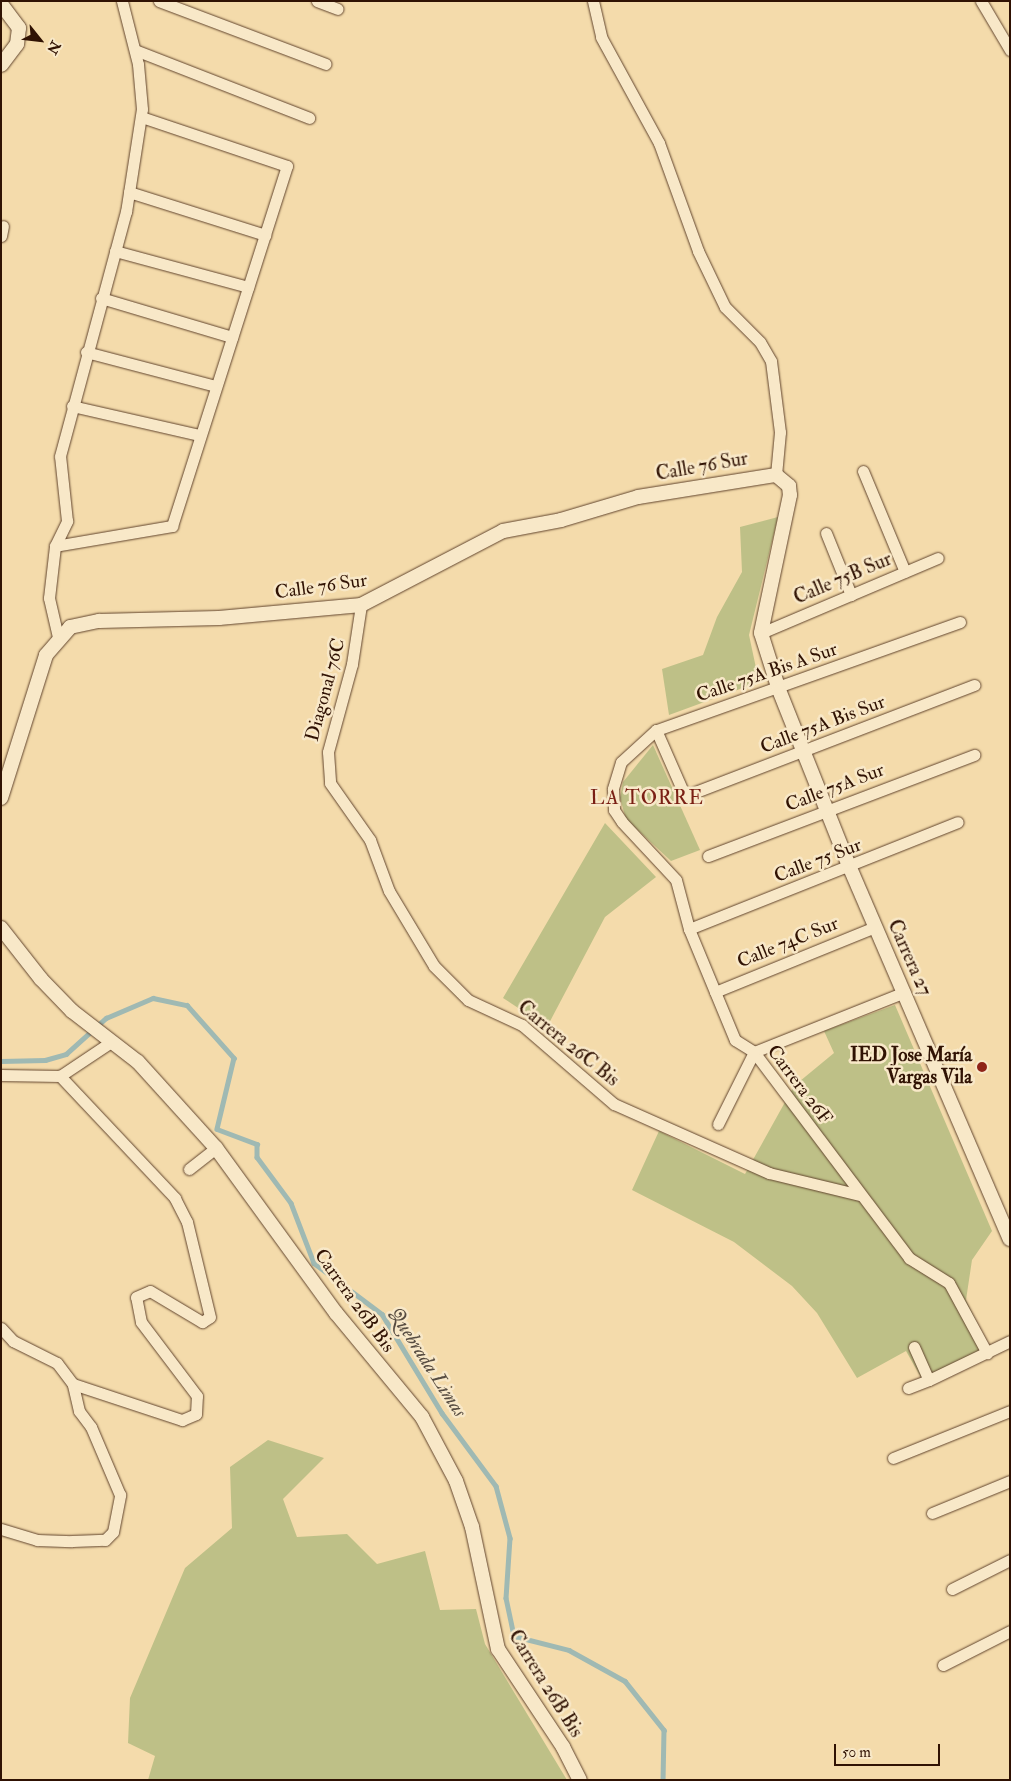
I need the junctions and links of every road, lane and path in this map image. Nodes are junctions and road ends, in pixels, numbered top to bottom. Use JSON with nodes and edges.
{"nodes":[{"id":1,"x":122,"y":1,"type":"edge"},
{"id":2,"x":159,"y":1,"type":"edge"},
{"id":3,"x":317,"y":1,"type":"edge"},
{"id":4,"x":593,"y":1,"type":"edge"},
{"id":5,"x":981,"y":1,"type":"edge"},
{"id":6,"x":994,"y":1,"type":"edge"},
{"id":7,"x":1,"y":4,"type":"edge"},
{"id":8,"x":338,"y":9,"type":"dead end"},
{"id":9,"x":988,"y":14,"type":"junction"},
{"id":10,"x":135,"y":50,"type":"junction"},
{"id":11,"x":1010,"y":50,"type":"edge"},
{"id":12,"x":326,"y":64,"type":"dead end"},
{"id":13,"x":1,"y":66,"type":"edge"},
{"id":14,"x":141,"y":116,"type":"junction"},
{"id":15,"x":309,"y":118,"type":"dead end"},
{"id":16,"x":129,"y":192,"type":"junction"},
{"id":17,"x":265,"y":235,"type":"junction"},
{"id":18,"x":114,"y":251,"type":"junction"},
{"id":19,"x":248,"y":287,"type":"junction"},
{"id":20,"x":101,"y":298,"type":"junction"},
{"id":21,"x":232,"y":337,"type":"junction"},
{"id":22,"x":86,"y":352,"type":"junction"},
{"id":23,"x":216,"y":386,"type":"junction"},
{"id":24,"x":72,"y":406,"type":"junction"},
{"id":25,"x":200,"y":435,"type":"junction"},
{"id":26,"x":863,"y":471,"type":"dead end"},
{"id":27,"x":776,"y":475,"type":"junction"},
{"id":28,"x":826,"y":533,"type":"dead end"},
{"id":29,"x":55,"y":546,"type":"junction"},
{"id":30,"x":938,"y":558,"type":"dead end"},
{"id":31,"x":905,"y":572,"type":"junction"},
{"id":32,"x":852,"y":595,"type":"junction"},
{"id":33,"x":361,"y":605,"type":"junction"},
{"id":34,"x":960,"y":622,"type":"dead end"},
{"id":35,"x":761,"y":633,"type":"junction"},
{"id":36,"x":58,"y":637,"type":"junction"},
{"id":37,"x":974,"y":685,"type":"dead end"},
{"id":38,"x":779,"y":690,"type":"junction"},
{"id":39,"x":656,"y":730,"type":"junction"},
{"id":40,"x":805,"y":751,"type":"junction"},
{"id":41,"x":974,"y":755,"type":"dead end"},
{"id":42,"x":330,"y":783,"type":"joint"},
{"id":43,"x":613,"y":789,"type":"joint"},
{"id":44,"x":1,"y":798,"type":"edge"},
{"id":45,"x":827,"y":810,"type":"junction"},
{"id":46,"x":958,"y":822,"type":"dead end"},
{"id":47,"x":708,"y":856,"type":"dead end"},
{"id":48,"x":850,"y":868,"type":"junction"},
{"id":49,"x":875,"y":927,"type":"junction"},
{"id":50,"x":1,"y":928,"type":"edge"},
{"id":51,"x":689,"y":929,"type":"junction"},
{"id":52,"x":714,"y":992,"type":"junction"},
{"id":53,"x":905,"y":992,"type":"junction"},
{"id":54,"x":106,"y":1038,"type":"junction"},
{"id":55,"x":754,"y":1052,"type":"junction"},
{"id":56,"x":1,"y":1075,"type":"edge"},
{"id":57,"x":60,"y":1076,"type":"junction"},
{"id":58,"x":718,"y":1124,"type":"dead end"},
{"id":59,"x":216,"y":1148,"type":"junction"},
{"id":60,"x":189,"y":1169,"type":"dead end"},
{"id":61,"x":860,"y":1195,"type":"junction"},
{"id":62,"x":1010,"y":1239,"type":"edge"},
{"id":63,"x":1,"y":1328,"type":"edge"},
{"id":64,"x":1010,"y":1342,"type":"edge"},
{"id":65,"x":914,"y":1347,"type":"dead end"},
{"id":66,"x":986,"y":1353,"type":"junction"},
{"id":67,"x":929,"y":1380,"type":"junction"},
{"id":68,"x":73,"y":1384,"type":"junction"},
{"id":69,"x":908,"y":1388,"type":"dead end"},
{"id":70,"x":1010,"y":1411,"type":"edge"},
{"id":71,"x":893,"y":1458,"type":"dead end"},
{"id":72,"x":1010,"y":1481,"type":"edge"},
{"id":73,"x":932,"y":1513,"type":"dead end"},
{"id":74,"x":1,"y":1529,"type":"edge"},
{"id":75,"x":1010,"y":1560,"type":"edge"},
{"id":76,"x":952,"y":1589,"type":"dead end"},
{"id":77,"x":1010,"y":1631,"type":"edge"},
{"id":78,"x":943,"y":1666,"type":"dead end"},
{"id":79,"x":580,"y":1780,"type":"edge"}],
"edges":[{"from":1,"to":10,"type":"street"},
{"from":2,"to":12,"type":"street"},
{"from":3,"to":8,"type":"street"},
{"from":4,"to":27,"type":"street"},
{"from":5,"to":9,"type":"street"},
{"from":6,"to":9,"type":"street"},
{"from":7,"to":13,"type":"street"},
{"from":9,"to":11,"type":"street"},
{"from":10,"to":14,"type":"street"},
{"from":10,"to":15,"type":"street"},
{"from":14,"to":16,"type":"street"},
{"from":14,"to":17,"type":"street"},
{"from":16,"to":17,"type":"street"},
{"from":16,"to":18,"type":"street"},
{"from":17,"to":19,"type":"street"},
{"from":18,"to":19,"type":"street"},
{"from":18,"to":20,"type":"street"},
{"from":19,"to":21,"type":"street"},
{"from":20,"to":21,"type":"street"},
{"from":20,"to":22,"type":"street"},
{"from":21,"to":23,"type":"street"},
{"from":22,"to":23,"type":"street"},
{"from":22,"to":24,"type":"street"},
{"from":23,"to":25,"type":"street"},
{"from":24,"to":25,"type":"street"},
{"from":24,"to":29,"type":"street"},
{"from":25,"to":29,"type":"street"},
{"from":26,"to":31,"type":"street"},
{"from":27,"to":33,"type":"street","name":"Calle 76 Sur"},
{"from":27,"to":35,"type":"street","name":"Calle 76 Sur"},
{"from":28,"to":32,"type":"street"},
{"from":29,"to":36,"type":"street"},
{"from":30,"to":31,"type":"street","name":"Calle 75B Sur"},
{"from":31,"to":32,"type":"street","name":"Calle 75B Sur"},
{"from":32,"to":35,"type":"street","name":"Calle 75B Sur"},
{"from":33,"to":36,"type":"street","name":"Calle 76 Sur"},
{"from":33,"to":42,"type":"street","name":"Diagonal 76C"},
{"from":34,"to":38,"type":"street","name":"Calle 75A Bis A Sur"},
{"from":35,"to":38,"type":"street","name":"Carrera 27"},
{"from":36,"to":44,"type":"street"},
{"from":37,"to":40,"type":"street","name":"Calle 75A Bis Sur"},
{"from":38,"to":39,"type":"street","name":"Calle 75A Bis A Sur"},
{"from":38,"to":40,"type":"street","name":"Carrera 27"},
{"from":39,"to":40,"type":"street","name":"Calle 75A Bis Sur"},
{"from":39,"to":43,"type":"street","name":"Calle 75A Bis A Sur"},
{"from":40,"to":45,"type":"street","name":"Carrera 27"},
{"from":41,"to":45,"type":"street","name":"Calle 75A Sur"},
{"from":42,"to":61,"type":"street","name":"Carrera 26C Bis"},
{"from":43,"to":51,"type":"street","name":"Carrera 26F"},
{"from":45,"to":47,"type":"street","name":"Calle 75A Sur"},
{"from":45,"to":48,"type":"street","name":"Carrera 27"},
{"from":46,"to":48,"type":"street","name":"Calle 75 Sur"},
{"from":48,"to":49,"type":"street","name":"Carrera 27"},
{"from":48,"to":51,"type":"street","name":"Calle 75 Sur"},
{"from":49,"to":52,"type":"street","name":"Calle 74C Sur"},
{"from":49,"to":53,"type":"street","name":"Carrera 27"},
{"from":50,"to":54,"type":"street","name":"Carrera 26B Bis"},
{"from":51,"to":52,"type":"street","name":"Carrera 26F"},
{"from":52,"to":55,"type":"street","name":"Carrera 26F"},
{"from":53,"to":55,"type":"street"},
{"from":53,"to":62,"type":"street","name":"Carrera 27"},
{"from":54,"to":57,"type":"street"},
{"from":54,"to":59,"type":"street","name":"Carrera 26B Bis"},
{"from":55,"to":58,"type":"street"},
{"from":55,"to":61,"type":"street","name":"Carrera 26F"},
{"from":56,"to":57,"type":"street"},
{"from":57,"to":68,"type":"street"},
{"from":59,"to":60,"type":"street"},
{"from":59,"to":79,"type":"street","name":"Carrera 26B Bis"},
{"from":61,"to":66,"type":"street","name":"Carrera 26F"},
{"from":63,"to":68,"type":"street"},
{"from":64,"to":66,"type":"street"},
{"from":65,"to":67,"type":"street"},
{"from":66,"to":67,"type":"street"},
{"from":67,"to":69,"type":"street"},
{"from":68,"to":74,"type":"street"},
{"from":70,"to":71,"type":"street"},
{"from":72,"to":73,"type":"street"},
{"from":75,"to":76,"type":"street"},
{"from":77,"to":78,"type":"street"}]}
